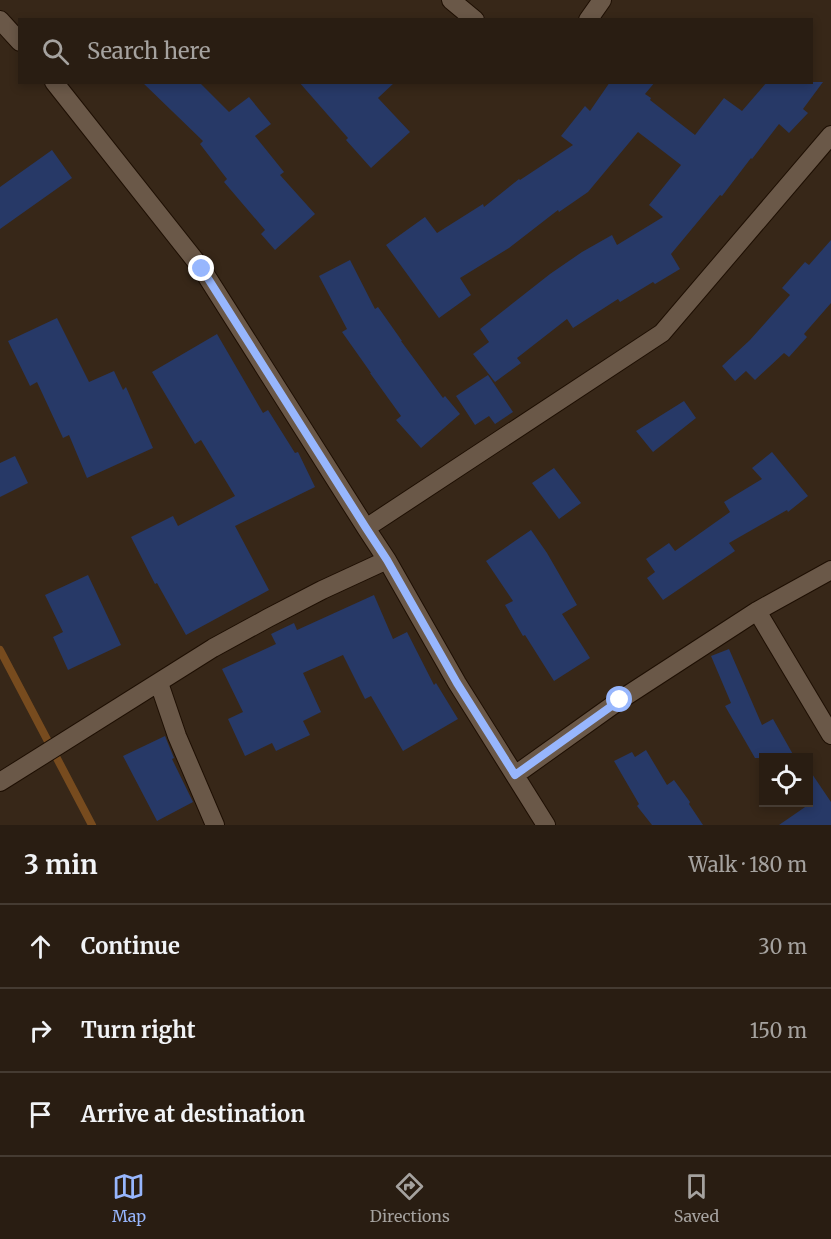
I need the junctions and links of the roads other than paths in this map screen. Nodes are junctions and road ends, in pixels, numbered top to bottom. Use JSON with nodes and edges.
{"nodes":[{"id":1,"x":452,"y":0,"type":"edge"},
{"id":2,"x":602,"y":0,"type":"edge"},
{"id":3,"x":473,"y":18,"type":"edge"},
{"id":4,"x":589,"y":18,"type":"edge"},
{"id":5,"x":0,"y":20,"type":"edge"},
{"id":6,"x":18,"y":40,"type":"edge"},
{"id":7,"x":56,"y":84,"type":"edge"},
{"id":8,"x":831,"y":135,"type":"edge"},
{"id":9,"x":366,"y":528,"type":"junction"},
{"id":10,"x":387,"y":560,"type":"junction"},
{"id":11,"x":831,"y":570,"type":"edge"},
{"id":12,"x":757,"y":611,"type":"junction"},
{"id":13,"x":159,"y":683,"type":"junction"},
{"id":14,"x":831,"y":735,"type":"edge"},
{"id":15,"x":515,"y":775,"type":"junction"},
{"id":16,"x":0,"y":782,"type":"edge"},
{"id":17,"x":214,"y":825,"type":"edge"},
{"id":18,"x":546,"y":825,"type":"edge"}],
"edges":[{"from":1,"to":3,"type":"street"},
{"from":2,"to":4,"type":"street"},
{"from":5,"to":6,"type":"street"},
{"from":7,"to":9,"type":"street"},
{"from":8,"to":9,"type":"street"},
{"from":9,"to":10,"type":"street"},
{"from":10,"to":13,"type":"street"},
{"from":10,"to":15,"type":"street"},
{"from":11,"to":12,"type":"street"},
{"from":12,"to":14,"type":"street"},
{"from":12,"to":15,"type":"street"},
{"from":13,"to":16,"type":"street"},
{"from":13,"to":17,"type":"street"},
{"from":15,"to":18,"type":"street"}]}
